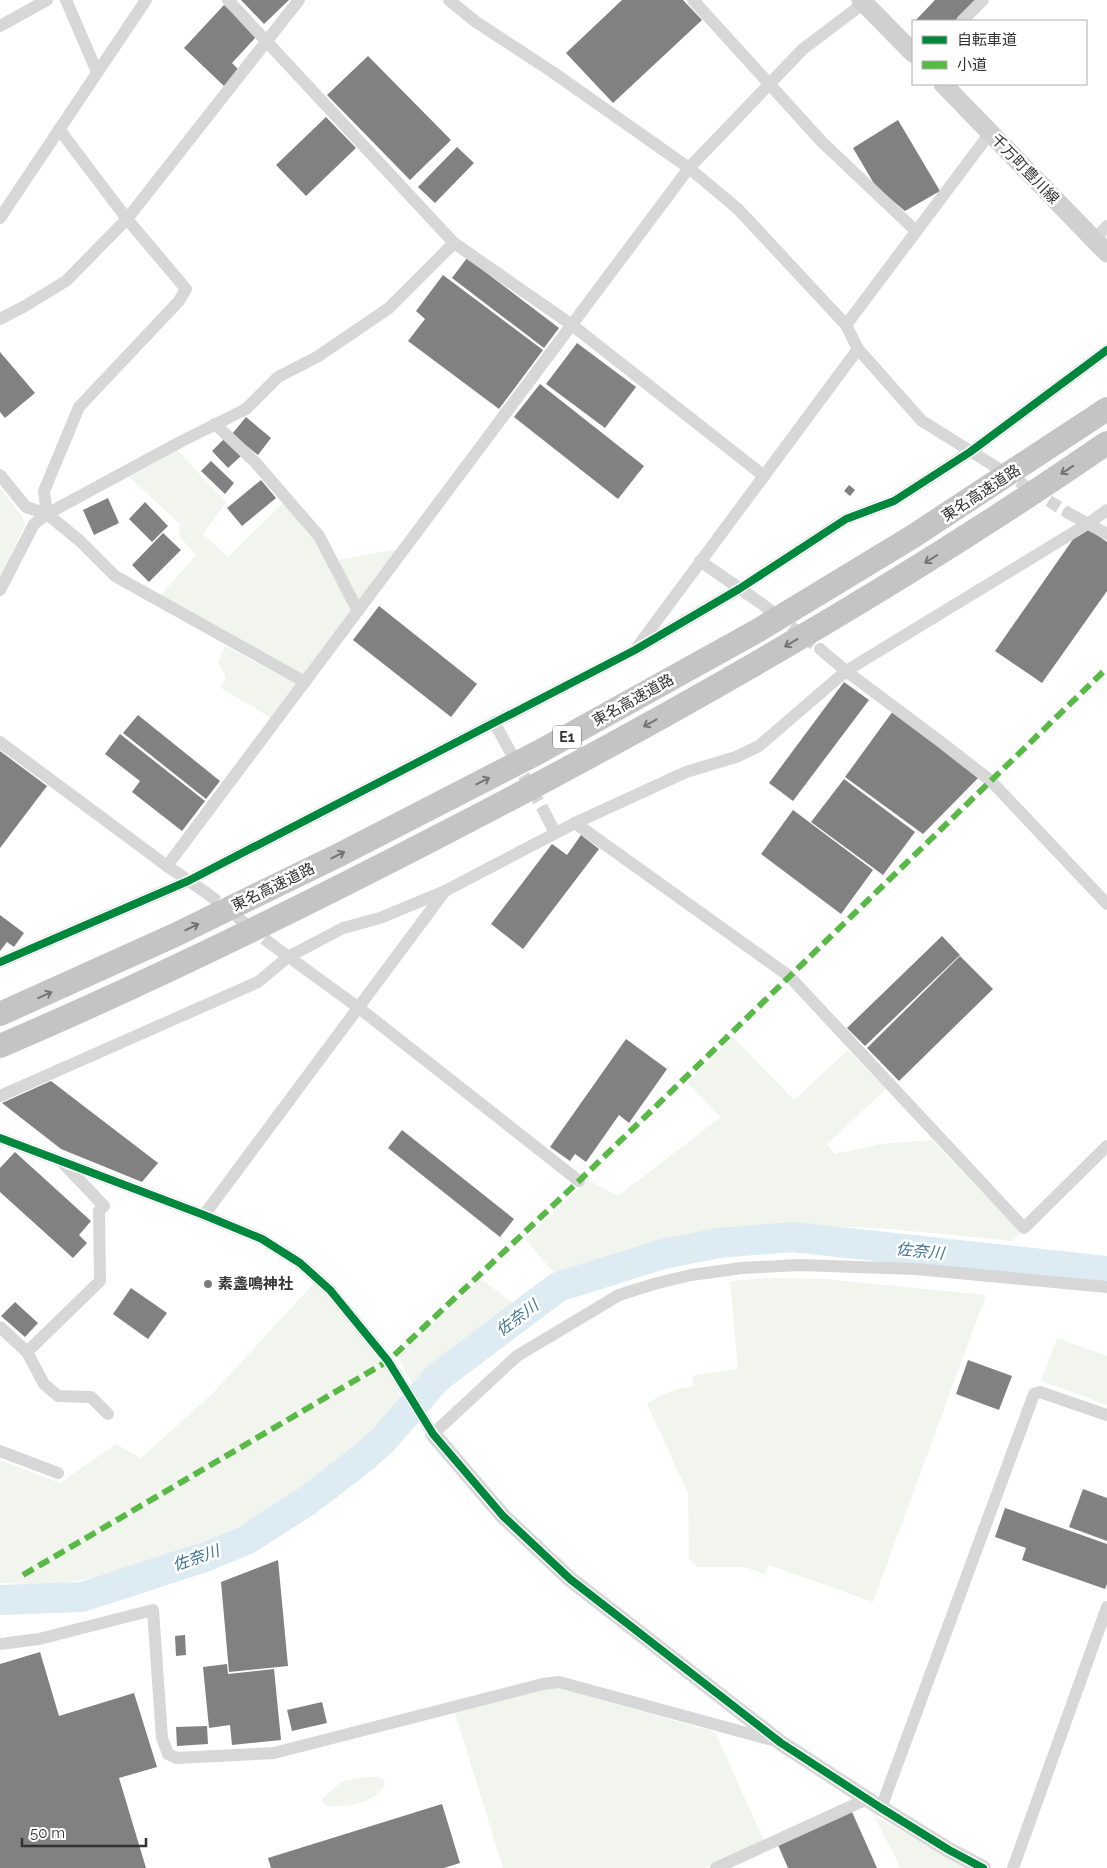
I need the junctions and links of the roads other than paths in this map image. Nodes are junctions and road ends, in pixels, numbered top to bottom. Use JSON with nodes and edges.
{"nodes":[{"id":1,"x":47,"y":0,"type":"edge"},
{"id":2,"x":66,"y":0,"type":"edge"},
{"id":3,"x":146,"y":0,"type":"edge"},
{"id":4,"x":228,"y":0,"type":"edge"},
{"id":5,"x":299,"y":0,"type":"edge"},
{"id":6,"x":448,"y":0,"type":"edge"},
{"id":7,"x":693,"y":0,"type":"edge"},
{"id":8,"x":983,"y":0,"type":"edge"},
{"id":9,"x":863,"y":2,"type":"edge"},
{"id":10,"x":963,"y":20,"type":"edge"},
{"id":11,"x":0,"y":26,"type":"edge"},
{"id":12,"x":266,"y":41,"type":"junction"},
{"id":13,"x":912,"y":52,"type":"edge"},
{"id":14,"x":97,"y":72,"type":"junction"},
{"id":15,"x":769,"y":85,"type":"junction"},
{"id":16,"x":944,"y":85,"type":"edge"},
{"id":17,"x":59,"y":129,"type":"junction"},
{"id":18,"x":990,"y":133,"type":"junction"},
{"id":19,"x":689,"y":168,"type":"junction"},
{"id":20,"x":0,"y":218,"type":"edge"},
{"id":21,"x":128,"y":219,"type":"junction"},
{"id":22,"x":916,"y":231,"type":"junction"},
{"id":23,"x":1103,"y":240,"type":"edge"},
{"id":24,"x":454,"y":243,"type":"junction"},
{"id":25,"x":0,"y":319,"type":"edge"},
{"id":26,"x":846,"y":325,"type":"junction"},
{"id":27,"x":572,"y":326,"type":"junction"},
{"id":28,"x":858,"y":349,"type":"junction"},
{"id":29,"x":1107,"y":350,"type":"edge"},
{"id":30,"x":1107,"y":409,"type":"edge"},
{"id":31,"x":215,"y":424,"type":"junction"},
{"id":32,"x":1107,"y":443,"type":"edge"},
{"id":33,"x":970,"y":452,"type":"junction"},
{"id":34,"x":988,"y":462,"type":"tunnel mouth"},
{"id":35,"x":0,"y":475,"type":"edge"},
{"id":36,"x":764,"y":476,"type":"junction"},
{"id":37,"x":1107,"y":510,"type":"edge"},
{"id":38,"x":1068,"y":513,"type":"tunnel mouth"},
{"id":39,"x":47,"y":514,"type":"junction"},
{"id":40,"x":1088,"y":523,"type":"junction"},
{"id":41,"x":1107,"y":534,"type":"edge"},
{"id":42,"x":700,"y":561,"type":"junction"},
{"id":43,"x":739,"y":589,"type":"junction"},
{"id":44,"x":0,"y":590,"type":"edge"},
{"id":45,"x":762,"y":604,"type":"tunnel mouth"},
{"id":46,"x":358,"y":611,"type":"junction"},
{"id":47,"x":820,"y":649,"type":"tunnel mouth"},
{"id":48,"x":635,"y":650,"type":"junction"},
{"id":49,"x":846,"y":671,"type":"junction"},
{"id":50,"x":304,"y":682,"type":"junction"},
{"id":51,"x":494,"y":722,"type":"junction"},
{"id":52,"x":0,"y":742,"type":"edge"},
{"id":53,"x":506,"y":744,"type":"tunnel mouth"},
{"id":54,"x":544,"y":811,"type":"tunnel mouth"},
{"id":55,"x":575,"y":823,"type":"junction"},
{"id":56,"x":555,"y":833,"type":"junction"},
{"id":57,"x":167,"y":866,"type":"junction"},
{"id":58,"x":188,"y":881,"type":"junction"},
{"id":59,"x":445,"y":891,"type":"junction"},
{"id":60,"x":208,"y":894,"type":"tunnel mouth"},
{"id":61,"x":1107,"y":904,"type":"edge"},
{"id":62,"x":270,"y":944,"type":"tunnel mouth"},
{"id":63,"x":288,"y":957,"type":"junction"},
{"id":64,"x":0,"y":962,"type":"edge"},
{"id":65,"x":359,"y":1008,"type":"junction"},
{"id":66,"x":0,"y":1014,"type":"edge"},
{"id":67,"x":0,"y":1046,"type":"edge"},
{"id":68,"x":0,"y":1096,"type":"edge"},
{"id":69,"x":0,"y":1138,"type":"edge"},
{"id":70,"x":1107,"y":1146,"type":"edge"},
{"id":71,"x":60,"y":1160,"type":"junction"},
{"id":72,"x":579,"y":1181,"type":"dead end"},
{"id":73,"x":204,"y":1215,"type":"junction"},
{"id":74,"x":1107,"y":1287,"type":"edge"},
{"id":75,"x":0,"y":1327,"type":"edge"},
{"id":76,"x":27,"y":1352,"type":"junction"},
{"id":77,"x":108,"y":1414,"type":"dead end"},
{"id":78,"x":1107,"y":1415,"type":"edge"},
{"id":79,"x":432,"y":1434,"type":"junction"},
{"id":80,"x":0,"y":1451,"type":"edge"},
{"id":81,"x":58,"y":1473,"type":"dead end"},
{"id":82,"x":1107,"y":1606,"type":"edge"},
{"id":83,"x":0,"y":1644,"type":"edge"},
{"id":84,"x":780,"y":1743,"type":"junction"},
{"id":85,"x":867,"y":1799,"type":"junction"},
{"id":86,"x":881,"y":1808,"type":"junction"},
{"id":87,"x":716,"y":1868,"type":"edge"},
{"id":88,"x":984,"y":1868,"type":"edge"},
{"id":89,"x":1013,"y":1868,"type":"edge"}],
"edges":[{"from":1,"to":11,"type":"street"},
{"from":2,"to":14,"type":"street"},
{"from":3,"to":14,"type":"street"},
{"from":4,"to":12,"type":"street"},
{"from":5,"to":12,"type":"street"},
{"from":6,"to":19,"type":"street"},
{"from":7,"to":15,"type":"street"},
{"from":8,"to":10,"type":"street"},
{"from":9,"to":13,"type":"main road"},
{"from":9,"to":15,"type":"street"},
{"from":12,"to":21,"type":"street"},
{"from":12,"to":24,"type":"street"},
{"from":14,"to":17,"type":"street"},
{"from":15,"to":19,"type":"street"},
{"from":15,"to":22,"type":"street"},
{"from":16,"to":18,"type":"main road","name":"千万町豊川線"},
{"from":17,"to":20,"type":"street"},
{"from":17,"to":21,"type":"street"},
{"from":18,"to":22,"type":"street"},
{"from":18,"to":23,"type":"main road","name":"千万町豊川線"},
{"from":19,"to":26,"type":"street"},
{"from":19,"to":27,"type":"street"},
{"from":21,"to":25,"type":"street"},
{"from":21,"to":39,"type":"street"},
{"from":22,"to":26,"type":"street"},
{"from":24,"to":27,"type":"street"},
{"from":24,"to":31,"type":"street"},
{"from":26,"to":28,"type":"street"},
{"from":27,"to":36,"type":"street"},
{"from":27,"to":46,"type":"street"},
{"from":28,"to":33,"type":"street"},
{"from":28,"to":36,"type":"street"},
{"from":29,"to":33,"type":"street"},
{"from":66,"to":30,"type":"highway","name":"東名高速道路","number":"E1","one_way":true},
{"from":31,"to":39,"type":"street"},
{"from":31,"to":46,"type":"street"},
{"from":32,"to":67,"type":"highway","name":"東名高速道路","number":"E1","one_way":true},
{"from":33,"to":34,"type":"street"},
{"from":33,"to":43,"type":"street"},
{"from":35,"to":39,"type":"street"},
{"from":36,"to":42,"type":"street"},
{"from":37,"to":40,"type":"street"},
{"from":38,"to":40,"type":"street"},
{"from":39,"to":44,"type":"street"},
{"from":39,"to":50,"type":"street"},
{"from":40,"to":41,"type":"street"},
{"from":40,"to":49,"type":"street"},
{"from":42,"to":43,"type":"street"},
{"from":42,"to":48,"type":"street"},
{"from":43,"to":45,"type":"street"},
{"from":43,"to":48,"type":"street"},
{"from":46,"to":50,"type":"street"},
{"from":47,"to":49,"type":"street"},
{"from":48,"to":51,"type":"street"},
{"from":49,"to":55,"type":"street"},
{"from":49,"to":61,"type":"street"},
{"from":50,"to":57,"type":"street"},
{"from":51,"to":53,"type":"street"},
{"from":51,"to":58,"type":"street"},
{"from":52,"to":57,"type":"street"},
{"from":54,"to":56,"type":"street"},
{"from":55,"to":56,"type":"street"},
{"from":55,"to":70,"type":"street"},
{"from":56,"to":59,"type":"street"},
{"from":57,"to":58,"type":"street"},
{"from":58,"to":60,"type":"street"},
{"from":58,"to":64,"type":"street"},
{"from":59,"to":63,"type":"street"},
{"from":59,"to":65,"type":"street"},
{"from":62,"to":63,"type":"street"},
{"from":63,"to":65,"type":"street"},
{"from":63,"to":68,"type":"street"},
{"from":65,"to":72,"type":"street"},
{"from":65,"to":73,"type":"street"},
{"from":69,"to":71,"type":"street"},
{"from":71,"to":73,"type":"street"},
{"from":71,"to":76,"type":"street"},
{"from":73,"to":79,"type":"street"},
{"from":74,"to":79,"type":"street"},
{"from":75,"to":76,"type":"street"},
{"from":76,"to":77,"type":"street"},
{"from":78,"to":86,"type":"street"},
{"from":79,"to":84,"type":"street"},
{"from":80,"to":81,"type":"street"},
{"from":82,"to":89,"type":"street"},
{"from":83,"to":84,"type":"street"},
{"from":84,"to":85,"type":"street"},
{"from":85,"to":86,"type":"street"},
{"from":85,"to":87,"type":"street"},
{"from":86,"to":88,"type":"street"}]}
